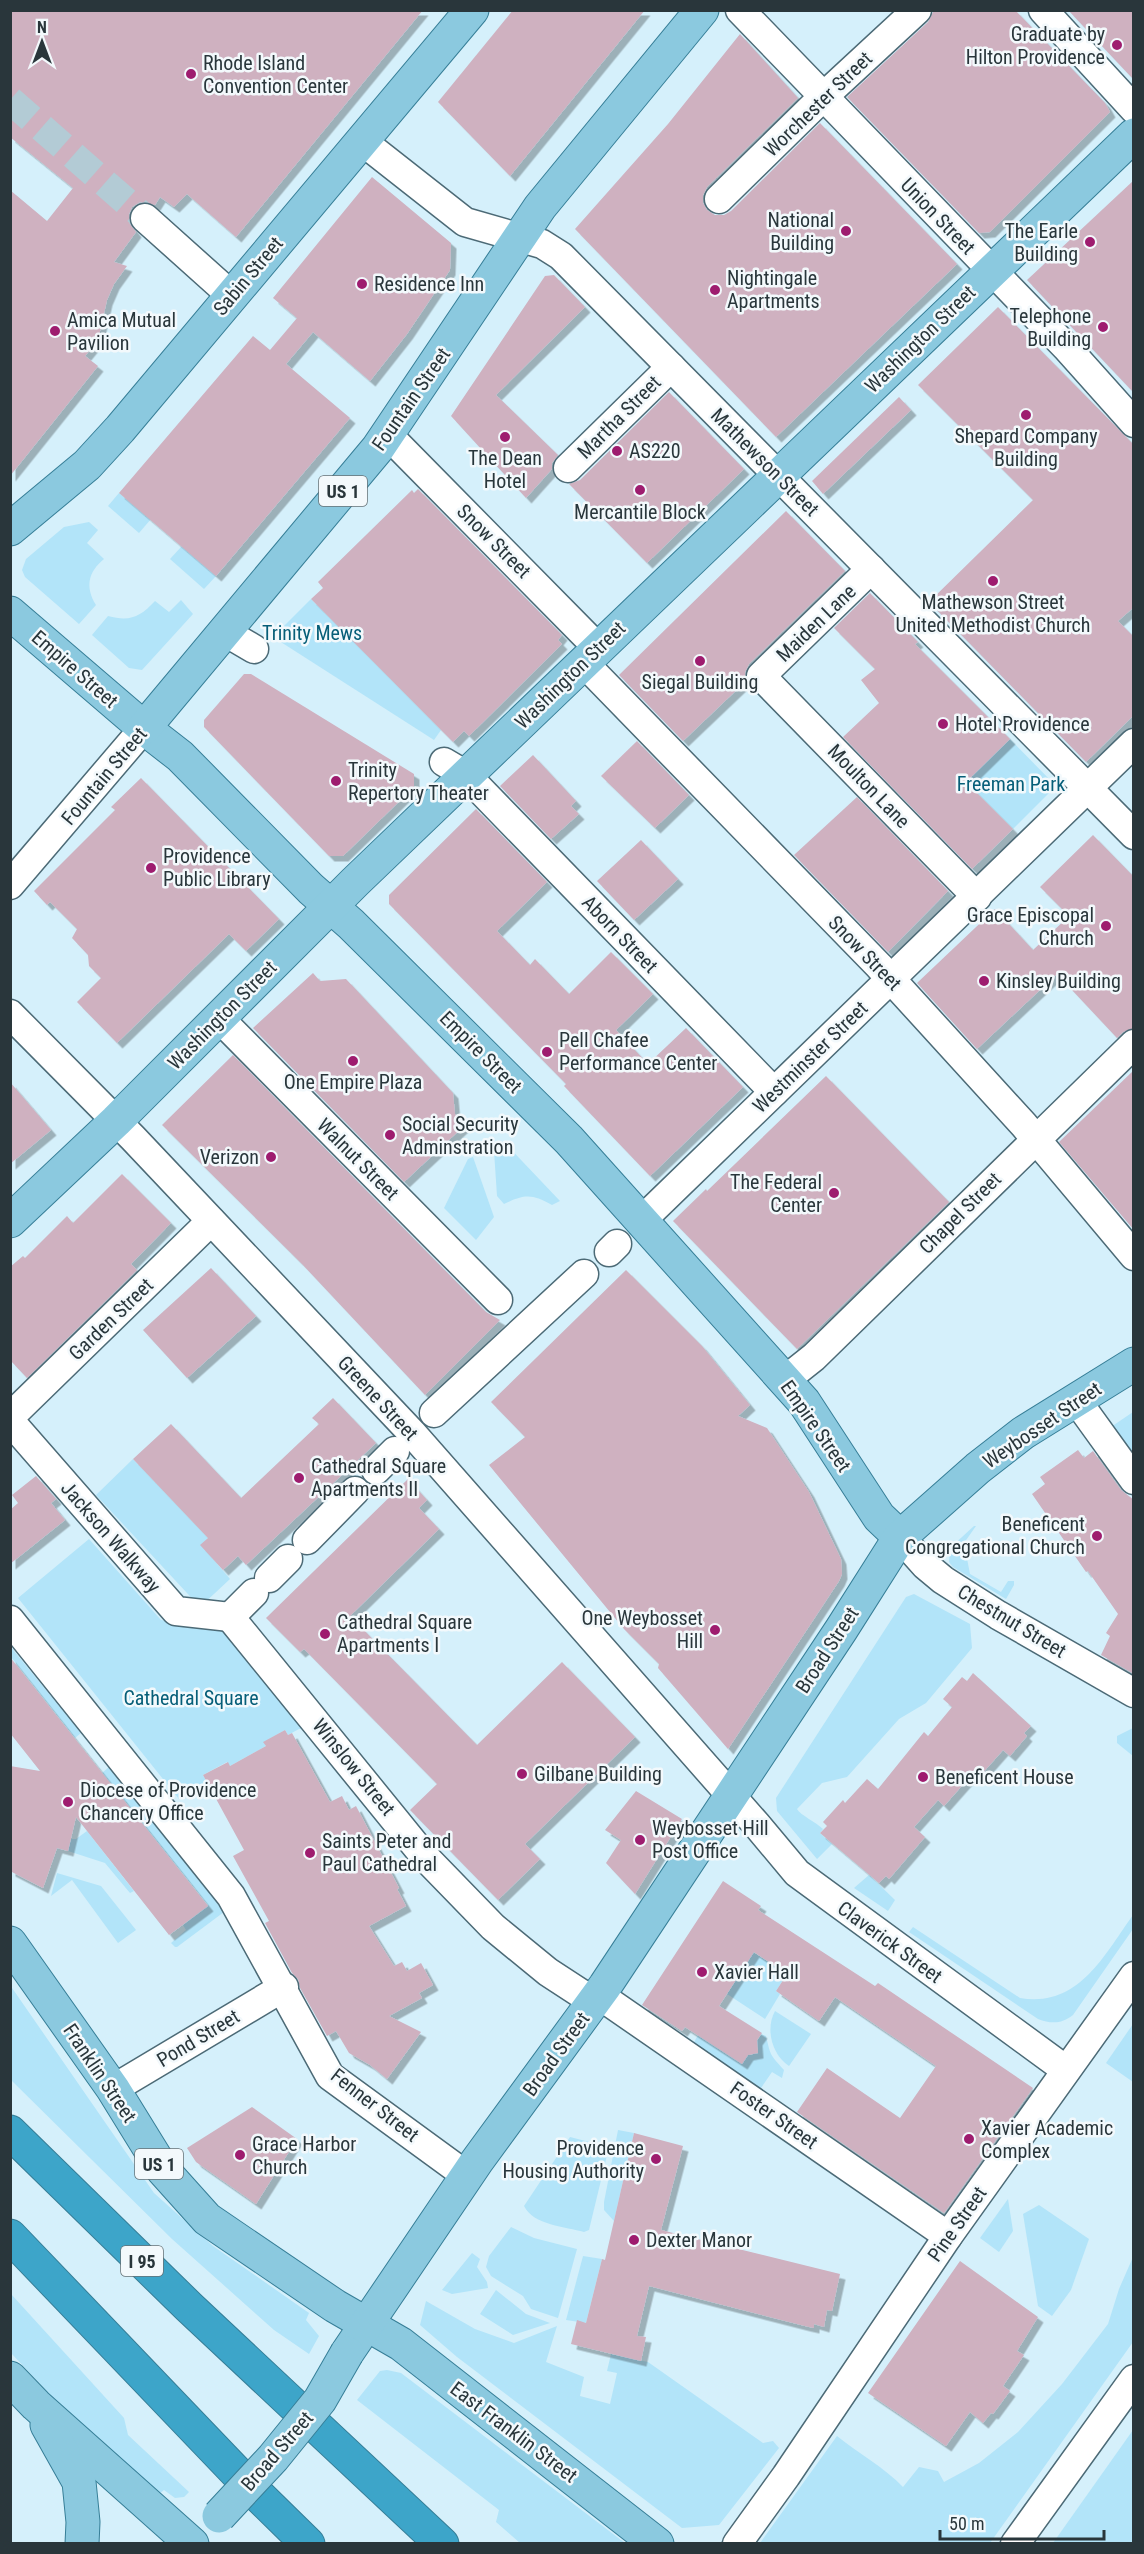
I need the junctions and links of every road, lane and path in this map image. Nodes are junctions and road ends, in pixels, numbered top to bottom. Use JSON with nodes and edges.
{"nodes":[{"id":1,"x":472,"y":10,"type":"edge"},
{"id":2,"x":702,"y":10,"type":"edge"},
{"id":3,"x":740,"y":10,"type":"edge"},
{"id":4,"x":917,"y":10,"type":"edge"},
{"id":5,"x":1043,"y":10,"type":"edge"},
{"id":6,"x":823,"y":97,"type":"junction"},
{"id":7,"x":1134,"y":109,"type":"edge"},
{"id":8,"x":1134,"y":135,"type":"edge"},
{"id":9,"x":362,"y":141,"type":"junction"},
{"id":10,"x":719,"y":199,"type":"dead end"},
{"id":11,"x":145,"y":218,"type":"tunnel mouth"},
{"id":12,"x":519,"y":237,"type":"junction"},
{"id":13,"x":991,"y":272,"type":"junction"},
{"id":14,"x":232,"y":296,"type":"junction"},
{"id":15,"x":670,"y":367,"type":"junction"},
{"id":16,"x":1133,"y":422,"type":"edge"},
{"id":17,"x":388,"y":435,"type":"junction"},
{"id":18,"x":568,"y":468,"type":"dead end"},
{"id":19,"x":778,"y":475,"type":"junction"},
{"id":20,"x":10,"y":529,"type":"edge"},
{"id":21,"x":871,"y":569,"type":"junction"},
{"id":22,"x":10,"y":613,"type":"edge"},
{"id":23,"x":225,"y":632,"type":"junction"},
{"id":24,"x":254,"y":649,"type":"dead end"},
{"id":25,"x":590,"y":655,"type":"junction"},
{"id":26,"x":761,"y":676,"type":"joint"},
{"id":27,"x":144,"y":728,"type":"junction"},
{"id":28,"x":1134,"y":743,"type":"edge"},
{"id":29,"x":455,"y":769,"type":"junction"},
{"id":30,"x":1087,"y":788,"type":"junction"},
{"id":31,"x":1134,"y":836,"type":"edge"},
{"id":32,"x":10,"y":885,"type":"edge"},
{"id":33,"x":977,"y":897,"type":"junction"},
{"id":34,"x":331,"y":905,"type":"junction"},
{"id":35,"x":891,"y":979,"type":"junction"},
{"id":36,"x":10,"y":1014,"type":"edge"},
{"id":37,"x":219,"y":1017,"type":"junction"},
{"id":38,"x":1134,"y":1044,"type":"edge"},
{"id":39,"x":774,"y":1092,"type":"junction"},
{"id":40,"x":116,"y":1121,"type":"junction"},
{"id":41,"x":1035,"y":1139,"type":"junction"},
{"id":42,"x":642,"y":1220,"type":"junction"},
{"id":43,"x":10,"y":1221,"type":"edge"},
{"id":44,"x":211,"y":1221,"type":"junction"},
{"id":45,"x":1134,"y":1256,"type":"edge"},
{"id":46,"x":584,"y":1274,"type":"dead end"},
{"id":47,"x":498,"y":1300,"type":"dead end"},
{"id":48,"x":1134,"y":1364,"type":"edge"},
{"id":49,"x":785,"y":1380,"type":"junction"},
{"id":50,"x":1077,"y":1401,"type":"junction"},
{"id":51,"x":434,"y":1413,"type":"dead end"},
{"id":52,"x":10,"y":1419,"type":"edge"},
{"id":53,"x":1134,"y":1480,"type":"edge"},
{"id":54,"x":356,"y":1491,"type":"dead end"},
{"id":55,"x":900,"y":1537,"type":"junction"},
{"id":56,"x":230,"y":1617,"type":"junction"},
{"id":57,"x":10,"y":1620,"type":"edge"},
{"id":58,"x":1134,"y":1693,"type":"edge"},
{"id":59,"x":731,"y":1797,"type":"junction"},
{"id":60,"x":10,"y":1943,"type":"edge"},
{"id":61,"x":1134,"y":1976,"type":"edge"},
{"id":62,"x":284,"y":1987,"type":"junction"},
{"id":63,"x":596,"y":1999,"type":"junction"},
{"id":64,"x":1066,"y":2070,"type":"junction"},
{"id":65,"x":113,"y":2089,"type":"junction"},
{"id":66,"x":10,"y":2132,"type":"edge"},
{"id":67,"x":467,"y":2176,"type":"junction"},
{"id":68,"x":948,"y":2235,"type":"junction"},
{"id":69,"x":10,"y":2236,"type":"edge"},
{"id":70,"x":368,"y":2325,"type":"junction"},
{"id":71,"x":10,"y":2378,"type":"edge"},
{"id":72,"x":1134,"y":2379,"type":"edge"},
{"id":73,"x":36,"y":2405,"type":"junction"},
{"id":74,"x":259,"y":2496,"type":"junction"},
{"id":75,"x":390,"y":2496,"type":"junction"},
{"id":76,"x":187,"y":2542,"type":"edge"},
{"id":77,"x":82,"y":2544,"type":"edge"},
{"id":78,"x":284,"y":2544,"type":"edge"},
{"id":79,"x":308,"y":2544,"type":"edge"},
{"id":80,"x":442,"y":2544,"type":"edge"},
{"id":81,"x":454,"y":2544,"type":"edge"},
{"id":82,"x":657,"y":2544,"type":"edge"},
{"id":83,"x":737,"y":2544,"type":"edge"},
{"id":84,"x":1015,"y":2544,"type":"edge"}],
"edges":[{"from":1,"to":9,"type":"main road","name":"Sabin Street"},
{"from":2,"to":12,"type":"main road","name":"Fountain Street","number":"US 1"},
{"from":3,"to":6,"type":"street","name":"Union Street"},
{"from":4,"to":6,"type":"street","name":"Worchester Street"},
{"from":5,"to":7,"type":"street"},
{"from":6,"to":10,"type":"street","name":"Worchester Street"},
{"from":6,"to":13,"type":"street","name":"Union Street"},
{"from":8,"to":13,"type":"main road","name":"Washington Street"},
{"from":9,"to":12,"type":"street","name":"Mathewson Street"},
{"from":9,"to":14,"type":"main road","name":"Sabin Street"},
{"from":11,"to":14,"type":"street"},
{"from":12,"to":15,"type":"street","name":"Mathewson Street"},
{"from":12,"to":17,"type":"main road","name":"Fountain Street","number":"US 1"},
{"from":13,"to":16,"type":"street","name":"Union Street"},
{"from":13,"to":19,"type":"main road","name":"Washington Street"},
{"from":14,"to":20,"type":"main road","name":"Sabin Street"},
{"from":15,"to":18,"type":"street","name":"Martha Street"},
{"from":15,"to":19,"type":"street","name":"Mathewson Street"},
{"from":17,"to":23,"type":"main road","name":"Fountain Street","number":"US 1"},
{"from":17,"to":25,"type":"street","name":"Snow Street"},
{"from":19,"to":21,"type":"street","name":"Mathewson Street"},
{"from":19,"to":25,"type":"main road","name":"Washington Street"},
{"from":21,"to":26,"type":"street","name":"Maiden Lane"},
{"from":21,"to":30,"type":"street","name":"Mathewson Street"},
{"from":22,"to":27,"type":"main road","name":"Empire Street"},
{"from":23,"to":24,"type":"street"},
{"from":23,"to":27,"type":"main road","name":"Fountain Street","number":"US 1"},
{"from":25,"to":29,"type":"main road","name":"Washington Street"},
{"from":25,"to":35,"type":"street","name":"Snow Street"},
{"from":26,"to":33,"type":"street","name":"Moulton Lane"},
{"from":27,"to":32,"type":"street","name":"Fountain Street"},
{"from":27,"to":34,"type":"main road","name":"Empire Street"},
{"from":28,"to":30,"type":"street","name":"Westminster Street"},
{"from":29,"to":34,"type":"main road","name":"Washington Street"},
{"from":29,"to":39,"type":"street","name":"Aborn Street"},
{"from":30,"to":31,"type":"street","name":"Mathewson Street"},
{"from":30,"to":33,"type":"street","name":"Westminster Street"},
{"from":33,"to":35,"type":"street","name":"Westminster Street"},
{"from":34,"to":37,"type":"main road","name":"Washington Street"},
{"from":34,"to":42,"type":"main road","name":"Empire Street"},
{"from":35,"to":39,"type":"street","name":"Westminster Street"},
{"from":35,"to":41,"type":"street","name":"Snow Street"},
{"from":36,"to":40,"type":"street","name":"Greene Street"},
{"from":37,"to":40,"type":"main road","name":"Washington Street"},
{"from":37,"to":47,"type":"street","name":"Walnut Street"},
{"from":38,"to":41,"type":"street","name":"Chapel Street"},
{"from":39,"to":42,"type":"street","name":"Westminster Street"},
{"from":40,"to":43,"type":"main road","name":"Washington Street"},
{"from":40,"to":44,"type":"street","name":"Greene Street"},
{"from":41,"to":45,"type":"street","name":"Snow Street"},
{"from":41,"to":49,"type":"street","name":"Chapel Street"},
{"from":42,"to":49,"type":"main road","name":"Empire Street"},
{"from":44,"to":52,"type":"street","name":"Garden Street"},
{"from":44,"to":59,"type":"street","name":"Greene Street"},
{"from":46,"to":51,"type":"street"},
{"from":48,"to":50,"type":"main road","name":"Weybosset Street"},
{"from":49,"to":55,"type":"main road","name":"Empire Street"},
{"from":50,"to":53,"type":"street"},
{"from":50,"to":55,"type":"main road","name":"Weybosset Street"},
{"from":52,"to":56,"type":"street","name":"Jackson Walkway"},
{"from":54,"to":56,"type":"street"},
{"from":55,"to":58,"type":"street","name":"Chestnut Street"},
{"from":55,"to":59,"type":"main road","name":"Broad Street"},
{"from":56,"to":63,"type":"street","name":"Winslow Street"},
{"from":57,"to":62,"type":"street"},
{"from":59,"to":63,"type":"main road","name":"Broad Street"},
{"from":59,"to":64,"type":"street","name":"Claverick Street"},
{"from":60,"to":65,"type":"main road","name":"Franklin Street","number":"US 1"},
{"from":61,"to":64,"type":"street","name":"Pine Street"},
{"from":62,"to":65,"type":"street","name":"Pond Street"},
{"from":62,"to":67,"type":"street","name":"Fenner Street"},
{"from":63,"to":67,"type":"main road","name":"Broad Street"},
{"from":63,"to":68,"type":"street","name":"Foster Street"},
{"from":64,"to":68,"type":"street","name":"Pine Street"},
{"from":65,"to":70,"type":"main road","name":"Franklin Street","number":"US 1"},
{"from":66,"to":75,"type":"highway","number":"I 95"},
{"from":67,"to":70,"type":"main road","name":"Broad Street"},
{"from":68,"to":83,"type":"street","name":"Pine Street"},
{"from":69,"to":74,"type":"highway"},
{"from":70,"to":76,"type":"main road","name":"Broad Street","bridge":true},
{"from":70,"to":82,"type":"main road","name":"East Franklin Street"},
{"from":71,"to":73,"type":"main road"},
{"from":72,"to":84,"type":"street"},
{"from":73,"to":76,"type":"main road"},
{"from":73,"to":77,"type":"main road"},
{"from":74,"to":78,"type":"highway"},
{"from":74,"to":79,"type":"highway"},
{"from":75,"to":80,"type":"highway","number":"I 95"},
{"from":75,"to":81,"type":"highway"}]}
